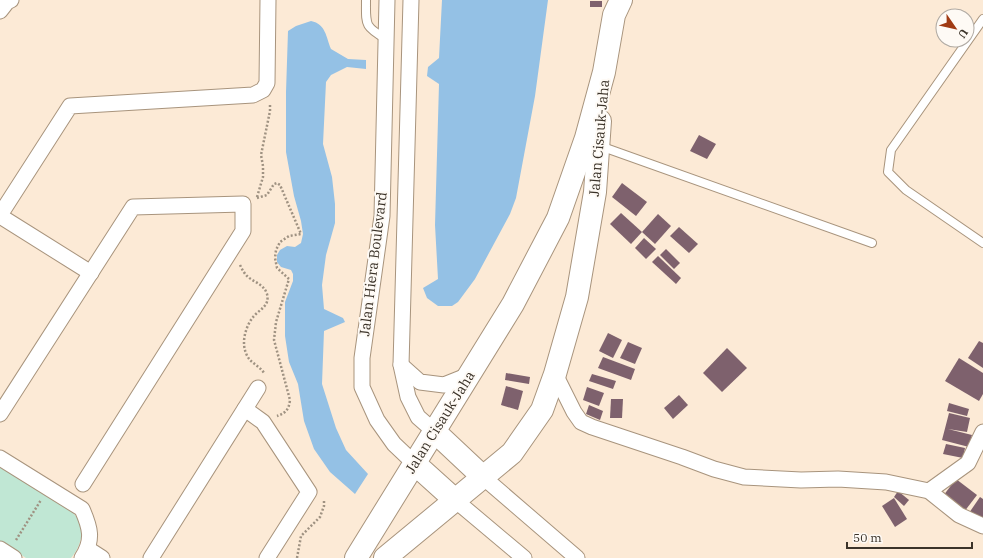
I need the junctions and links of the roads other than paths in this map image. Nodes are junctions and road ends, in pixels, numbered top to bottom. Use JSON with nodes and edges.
{"nodes":[{"id":1,"x":11,"y":0,"type":"edge"},
{"id":2,"x":268,"y":0,"type":"edge"},
{"id":3,"x":366,"y":0,"type":"edge"},
{"id":4,"x":387,"y":0,"type":"edge"},
{"id":5,"x":411,"y":0,"type":"edge"},
{"id":6,"x":621,"y":0,"type":"edge"},
{"id":7,"x":0,"y":10,"type":"edge"},
{"id":8,"x":983,"y":18,"type":"edge"},
{"id":9,"x":386,"y":39,"type":"junction"},
{"id":10,"x":604,"y":72,"type":"junction"},
{"id":11,"x":599,"y":145,"type":"junction"},
{"id":12,"x":0,"y":215,"type":"edge"},
{"id":13,"x":872,"y":243,"type":"dead end"},
{"id":14,"x":983,"y":243,"type":"edge"},
{"id":15,"x":90,"y":273,"type":"junction"},
{"id":16,"x":402,"y":365,"type":"junction"},
{"id":17,"x":555,"y":374,"type":"junction"},
{"id":18,"x":469,"y":375,"type":"junction"},
{"id":19,"x":258,"y":388,"type":"road end"},
{"id":20,"x":245,"y":409,"type":"junction"},
{"id":21,"x":0,"y":414,"type":"edge"},
{"id":22,"x":434,"y":431,"type":"junction"},
{"id":23,"x":983,"y":432,"type":"edge"},
{"id":24,"x":0,"y":458,"type":"edge"},
{"id":25,"x":414,"y":463,"type":"junction"},
{"id":26,"x":483,"y":477,"type":"junction"},
{"id":27,"x":83,"y":484,"type":"dead end"},
{"id":28,"x":929,"y":491,"type":"junction"},
{"id":29,"x":455,"y":500,"type":"junction"},
{"id":30,"x":983,"y":526,"type":"edge"},
{"id":31,"x":85,"y":554,"type":"edge"},
{"id":32,"x":102,"y":558,"type":"edge"},
{"id":33,"x":151,"y":558,"type":"edge"},
{"id":34,"x":267,"y":558,"type":"edge"},
{"id":35,"x":356,"y":558,"type":"edge"},
{"id":36,"x":385,"y":558,"type":"edge"},
{"id":37,"x":524,"y":558,"type":"edge"},
{"id":38,"x":577,"y":558,"type":"edge"}],
"edges":[{"from":1,"to":7,"type":"street"},
{"from":2,"to":12,"type":"street"},
{"from":3,"to":9,"type":"lane"},
{"from":4,"to":9,"type":"street","name":"Jalan Hiera Boulevard"},
{"from":5,"to":16,"type":"street","name":"Jalan Hiera Boulevard"},
{"from":6,"to":10,"type":"main road"},
{"from":8,"to":14,"type":"lane"},
{"from":9,"to":25,"type":"street","name":"Jalan Hiera Boulevard"},
{"from":10,"to":11,"type":"main road","name":"Jalan Cisauk-Jaha"},
{"from":10,"to":18,"type":"main road","name":"Jalan Cisauk-Jaha"},
{"from":11,"to":13,"type":"lane"},
{"from":11,"to":17,"type":"main road","name":"Jalan Cisauk-Jaha"},
{"from":12,"to":15,"type":"street"},
{"from":15,"to":21,"type":"street"},
{"from":15,"to":27,"type":"street"},
{"from":16,"to":18,"type":"street"},
{"from":16,"to":22,"type":"street","name":"Jalan Hiera Boulevard"},
{"from":17,"to":26,"type":"main road","name":"Jalan Cisauk-Jaha"},
{"from":17,"to":28,"type":"street"},
{"from":18,"to":22,"type":"main road","name":"Jalan Cisauk-Jaha"},
{"from":19,"to":20,"type":"street"},
{"from":20,"to":33,"type":"street"},
{"from":20,"to":34,"type":"street"},
{"from":22,"to":25,"type":"main road","name":"Jalan Cisauk-Jaha"},
{"from":22,"to":26,"type":"main road"},
{"from":23,"to":28,"type":"street"},
{"from":24,"to":31,"type":"street"},
{"from":25,"to":29,"type":"main road"},
{"from":25,"to":35,"type":"main road","name":"Jalan Cisauk-Jaha"},
{"from":26,"to":29,"type":"main road","name":"Jalan Cisauk-Jaha"},
{"from":26,"to":38,"type":"street"},
{"from":28,"to":30,"type":"street"},
{"from":29,"to":36,"type":"main road","name":"Jalan Cisauk-Jaha"},
{"from":29,"to":37,"type":"street"},
{"from":31,"to":32,"type":"street"}]}
